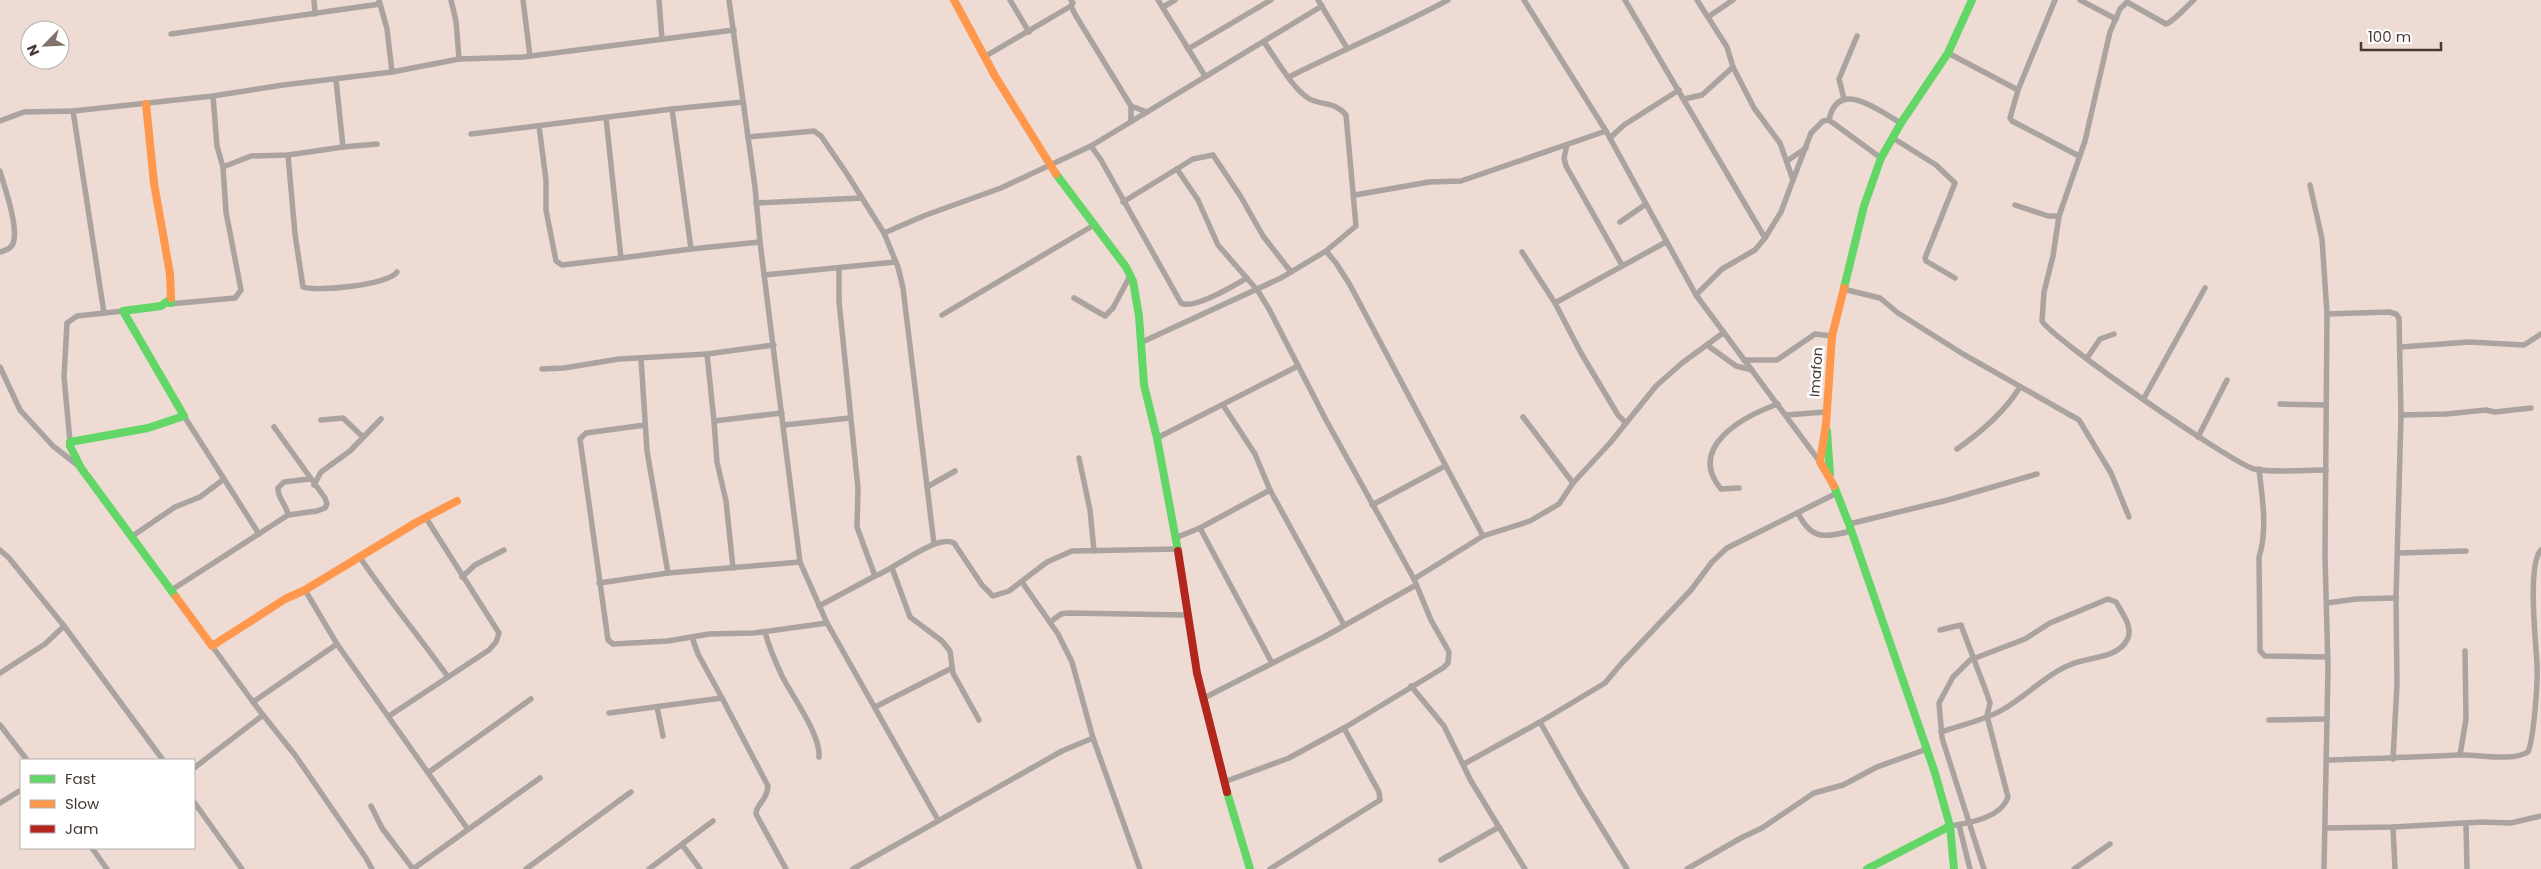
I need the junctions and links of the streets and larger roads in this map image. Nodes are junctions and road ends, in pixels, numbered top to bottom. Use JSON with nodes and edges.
{"nodes":[{"id":1,"x":314,"y":0,"type":"edge"},
{"id":2,"x":451,"y":0,"type":"edge"},
{"id":3,"x":523,"y":0,"type":"edge"},
{"id":4,"x":658,"y":0,"type":"edge"},
{"id":5,"x":729,"y":0,"type":"edge"},
{"id":6,"x":954,"y":0,"type":"edge"},
{"id":7,"x":1010,"y":0,"type":"edge"},
{"id":8,"x":1158,"y":0,"type":"edge"},
{"id":9,"x":1175,"y":0,"type":"edge"},
{"id":10,"x":1271,"y":0,"type":"edge"},
{"id":11,"x":1318,"y":0,"type":"edge"},
{"id":12,"x":1448,"y":0,"type":"edge"},
{"id":13,"x":1524,"y":0,"type":"edge"},
{"id":14,"x":1625,"y":0,"type":"edge"},
{"id":15,"x":1697,"y":0,"type":"edge"},
{"id":16,"x":1733,"y":0,"type":"edge"},
{"id":17,"x":1972,"y":0,"type":"edge"},
{"id":18,"x":2055,"y":0,"type":"edge"},
{"id":19,"x":2080,"y":0,"type":"edge"},
{"id":20,"x":2194,"y":0,"type":"edge"},
{"id":21,"x":379,"y":2,"type":"edge"},
{"id":22,"x":1073,"y":2,"type":"edge"},
{"id":23,"x":1322,"y":6,"type":"junction"},
{"id":24,"x":1163,"y":7,"type":"junction"},
{"id":25,"x":315,"y":14,"type":"junction"},
{"id":26,"x":1708,"y":17,"type":"junction"},
{"id":27,"x":2116,"y":19,"type":"junction"},
{"id":28,"x":734,"y":30,"type":"junction"},
{"id":29,"x":1029,"y":32,"type":"junction"},
{"id":30,"x":171,"y":34,"type":"dead end"},
{"id":31,"x":1857,"y":36,"type":"dead end"},
{"id":32,"x":662,"y":40,"type":"junction"},
{"id":33,"x":1264,"y":42,"type":"junction"},
{"id":34,"x":1347,"y":48,"type":"junction"},
{"id":35,"x":1188,"y":50,"type":"junction"},
{"id":36,"x":1948,"y":53,"type":"junction"},
{"id":37,"x":530,"y":56,"type":"junction"},
{"id":38,"x":984,"y":57,"type":"junction"},
{"id":39,"x":459,"y":59,"type":"junction"},
{"id":40,"x":1733,"y":67,"type":"junction"},
{"id":41,"x":392,"y":72,"type":"junction"},
{"id":42,"x":1205,"y":76,"type":"junction"},
{"id":43,"x":1289,"y":77,"type":"junction"},
{"id":44,"x":336,"y":80,"type":"junction"},
{"id":45,"x":1679,"y":90,"type":"junction"},
{"id":46,"x":2018,"y":90,"type":"junction"},
{"id":47,"x":213,"y":96,"type":"junction"},
{"id":48,"x":1684,"y":99,"type":"junction"},
{"id":49,"x":1844,"y":99,"type":"junction"},
{"id":50,"x":743,"y":102,"type":"junction"},
{"id":51,"x":146,"y":104,"type":"junction"},
{"id":52,"x":1131,"y":106,"type":"junction"},
{"id":53,"x":672,"y":109,"type":"junction"},
{"id":54,"x":73,"y":111,"type":"junction"},
{"id":55,"x":1147,"y":112,"type":"junction"},
{"id":56,"x":606,"y":118,"type":"junction"},
{"id":57,"x":1829,"y":120,"type":"junction"},
{"id":58,"x":0,"y":121,"type":"edge"},
{"id":59,"x":1130,"y":121,"type":"junction"},
{"id":60,"x":1901,"y":123,"type":"junction"},
{"id":61,"x":539,"y":126,"type":"junction"},
{"id":62,"x":1606,"y":130,"type":"junction"},
{"id":63,"x":471,"y":134,"type":"dead end"},
{"id":64,"x":748,"y":137,"type":"junction"},
{"id":65,"x":1610,"y":138,"type":"junction"},
{"id":66,"x":1893,"y":138,"type":"junction"},
{"id":67,"x":377,"y":144,"type":"dead end"},
{"id":68,"x":1567,"y":145,"type":"junction"},
{"id":69,"x":1091,"y":146,"type":"junction"},
{"id":70,"x":343,"y":147,"type":"junction"},
{"id":71,"x":1806,"y":148,"type":"junction"},
{"id":72,"x":288,"y":155,"type":"junction"},
{"id":73,"x":2079,"y":156,"type":"junction"},
{"id":74,"x":1881,"y":158,"type":"junction"},
{"id":75,"x":1787,"y":161,"type":"junction"},
{"id":76,"x":1050,"y":166,"type":"junction"},
{"id":77,"x":223,"y":167,"type":"junction"},
{"id":78,"x":1177,"y":170,"type":"junction"},
{"id":79,"x":0,"y":171,"type":"edge"},
{"id":80,"x":1793,"y":180,"type":"junction"},
{"id":81,"x":2310,"y":185,"type":"dead end"},
{"id":82,"x":1354,"y":195,"type":"junction"},
{"id":83,"x":862,"y":198,"type":"junction"},
{"id":84,"x":756,"y":202,"type":"junction"},
{"id":85,"x":1123,"y":202,"type":"junction"},
{"id":86,"x":1646,"y":204,"type":"junction"},
{"id":87,"x":2015,"y":204,"type":"dead end"},
{"id":88,"x":2059,"y":216,"type":"junction"},
{"id":89,"x":1620,"y":222,"type":"dead end"},
{"id":90,"x":1094,"y":225,"type":"junction"},
{"id":91,"x":884,"y":233,"type":"junction"},
{"id":92,"x":1765,"y":238,"type":"junction"},
{"id":93,"x":760,"y":242,"type":"junction"},
{"id":94,"x":1666,"y":242,"type":"junction"},
{"id":95,"x":691,"y":249,"type":"junction"},
{"id":96,"x":0,"y":252,"type":"edge"},
{"id":97,"x":1326,"y":252,"type":"junction"},
{"id":98,"x":1522,"y":252,"type":"dead end"},
{"id":99,"x":621,"y":258,"type":"junction"},
{"id":100,"x":895,"y":262,"type":"junction"},
{"id":101,"x":1622,"y":265,"type":"junction"},
{"id":102,"x":839,"y":269,"type":"junction"},
{"id":103,"x":397,"y":272,"type":"dead end"},
{"id":104,"x":1291,"y":272,"type":"junction"},
{"id":105,"x":764,"y":275,"type":"junction"},
{"id":106,"x":1130,"y":276,"type":"junction"},
{"id":107,"x":1247,"y":278,"type":"junction"},
{"id":108,"x":1955,"y":278,"type":"dead end"},
{"id":109,"x":2205,"y":288,"type":"dead end"},
{"id":110,"x":1843,"y":289,"type":"junction"},
{"id":111,"x":1258,"y":291,"type":"junction"},
{"id":112,"x":1696,"y":295,"type":"junction"},
{"id":113,"x":1074,"y":298,"type":"dead end"},
{"id":114,"x":1555,"y":303,"type":"junction"},
{"id":115,"x":164,"y":304,"type":"junction"},
{"id":116,"x":123,"y":311,"type":"junction"},
{"id":117,"x":104,"y":313,"type":"junction"},
{"id":118,"x":2326,"y":314,"type":"junction"},
{"id":119,"x":942,"y":315,"type":"dead end"},
{"id":120,"x":1723,"y":333,"type":"junction"},
{"id":121,"x":2114,"y":334,"type":"dead end"},
{"id":122,"x":2541,"y":334,"type":"edge"},
{"id":123,"x":1832,"y":336,"type":"junction"},
{"id":124,"x":1140,"y":343,"type":"junction"},
{"id":125,"x":774,"y":345,"type":"junction"},
{"id":126,"x":1707,"y":345,"type":"junction"},
{"id":127,"x":2401,"y":347,"type":"junction"},
{"id":128,"x":707,"y":354,"type":"junction"},
{"id":129,"x":641,"y":358,"type":"junction"},
{"id":130,"x":2087,"y":358,"type":"junction"},
{"id":131,"x":1744,"y":360,"type":"junction"},
{"id":132,"x":1298,"y":366,"type":"junction"},
{"id":133,"x":0,"y":368,"type":"edge"},
{"id":134,"x":542,"y":369,"type":"dead end"},
{"id":135,"x":1752,"y":370,"type":"junction"},
{"id":136,"x":2227,"y":380,"type":"dead end"},
{"id":137,"x":2020,"y":387,"type":"junction"},
{"id":138,"x":2144,"y":398,"type":"junction"},
{"id":139,"x":1778,"y":404,"type":"junction"},
{"id":140,"x":2280,"y":404,"type":"dead end"},
{"id":141,"x":1223,"y":405,"type":"junction"},
{"id":142,"x":2326,"y":405,"type":"junction"},
{"id":143,"x":2531,"y":408,"type":"dead end"},
{"id":144,"x":1826,"y":412,"type":"junction"},
{"id":145,"x":782,"y":414,"type":"junction"},
{"id":146,"x":1786,"y":415,"type":"junction"},
{"id":147,"x":2401,"y":415,"type":"junction"},
{"id":148,"x":184,"y":416,"type":"junction"},
{"id":149,"x":1523,"y":417,"type":"dead end"},
{"id":150,"x":850,"y":418,"type":"junction"},
{"id":151,"x":381,"y":419,"type":"dead end"},
{"id":152,"x":321,"y":420,"type":"dead end"},
{"id":153,"x":714,"y":421,"type":"junction"},
{"id":154,"x":1626,"y":423,"type":"junction"},
{"id":155,"x":1826,"y":424,"type":"junction"},
{"id":156,"x":645,"y":425,"type":"junction"},
{"id":157,"x":784,"y":425,"type":"junction"},
{"id":158,"x":274,"y":427,"type":"dead end"},
{"id":159,"x":363,"y":437,"type":"junction"},
{"id":160,"x":2198,"y":437,"type":"junction"},
{"id":161,"x":1157,"y":438,"type":"junction"},
{"id":162,"x":70,"y":442,"type":"junction"},
{"id":163,"x":1957,"y":449,"type":"dead end"},
{"id":164,"x":1079,"y":458,"type":"dead end"},
{"id":165,"x":1820,"y":462,"type":"junction"},
{"id":166,"x":1446,"y":466,"type":"junction"},
{"id":167,"x":81,"y":468,"type":"junction"},
{"id":168,"x":2259,"y":469,"type":"junction"},
{"id":169,"x":2326,"y":470,"type":"junction"},
{"id":170,"x":955,"y":471,"type":"dead end"},
{"id":171,"x":2037,"y":474,"type":"dead end"},
{"id":172,"x":1830,"y":477,"type":"junction"},
{"id":173,"x":224,"y":479,"type":"junction"},
{"id":174,"x":309,"y":479,"type":"junction"},
{"id":175,"x":1573,"y":483,"type":"junction"},
{"id":176,"x":314,"y":485,"type":"junction"},
{"id":177,"x":927,"y":487,"type":"junction"},
{"id":178,"x":1739,"y":488,"type":"dead end"},
{"id":179,"x":1270,"y":490,"type":"junction"},
{"id":180,"x":1837,"y":493,"type":"junction"},
{"id":181,"x":457,"y":501,"type":"dead end"},
{"id":182,"x":1372,"y":505,"type":"junction"},
{"id":183,"x":1798,"y":513,"type":"junction"},
{"id":184,"x":288,"y":515,"type":"junction"},
{"id":185,"x":426,"y":518,"type":"junction"},
{"id":186,"x":2129,"y":518,"type":"dead end"},
{"id":187,"x":1850,"y":527,"type":"junction"},
{"id":188,"x":1200,"y":528,"type":"junction"},
{"id":189,"x":259,"y":534,"type":"junction"},
{"id":190,"x":1483,"y":536,"type":"junction"},
{"id":191,"x":131,"y":537,"type":"junction"},
{"id":192,"x":1175,"y":538,"type":"junction"},
{"id":193,"x":934,"y":544,"type":"junction"},
{"id":194,"x":1178,"y":549,"type":"junction"},
{"id":195,"x":0,"y":550,"type":"edge"},
{"id":196,"x":504,"y":550,"type":"dead end"},
{"id":197,"x":2541,"y":550,"type":"edge"},
{"id":198,"x":1094,"y":551,"type":"junction"},
{"id":199,"x":2466,"y":551,"type":"dead end"},
{"id":200,"x":2398,"y":553,"type":"junction"},
{"id":201,"x":359,"y":556,"type":"junction"},
{"id":202,"x":800,"y":562,"type":"junction"},
{"id":203,"x":732,"y":568,"type":"junction"},
{"id":204,"x":892,"y":568,"type":"junction"},
{"id":205,"x":668,"y":573,"type":"junction"},
{"id":206,"x":875,"y":576,"type":"junction"},
{"id":207,"x":462,"y":577,"type":"junction"},
{"id":208,"x":1022,"y":582,"type":"junction"},
{"id":209,"x":1415,"y":582,"type":"junction"},
{"id":210,"x":599,"y":583,"type":"junction"},
{"id":211,"x":306,"y":590,"type":"junction"},
{"id":212,"x":170,"y":591,"type":"junction"},
{"id":213,"x":2396,"y":598,"type":"junction"},
{"id":214,"x":2327,"y":603,"type":"junction"},
{"id":215,"x":819,"y":606,"type":"junction"},
{"id":216,"x":1186,"y":615,"type":"junction"},
{"id":217,"x":1050,"y":622,"type":"junction"},
{"id":218,"x":827,"y":623,"type":"junction"},
{"id":219,"x":1344,"y":625,"type":"junction"},
{"id":220,"x":64,"y":626,"type":"junction"},
{"id":221,"x":1940,"y":630,"type":"dead end"},
{"id":222,"x":764,"y":632,"type":"junction"},
{"id":223,"x":692,"y":637,"type":"junction"},
{"id":224,"x":337,"y":644,"type":"junction"},
{"id":225,"x":212,"y":646,"type":"junction"},
{"id":226,"x":2465,"y":650,"type":"dead end"},
{"id":227,"x":2328,"y":656,"type":"junction"},
{"id":228,"x":1973,"y":658,"type":"junction"},
{"id":229,"x":1272,"y":663,"type":"junction"},
{"id":230,"x":952,"y":668,"type":"junction"},
{"id":231,"x":0,"y":673,"type":"edge"},
{"id":232,"x":448,"y":677,"type":"junction"},
{"id":233,"x":1411,"y":686,"type":"junction"},
{"id":234,"x":722,"y":698,"type":"junction"},
{"id":235,"x":1202,"y":698,"type":"junction"},
{"id":236,"x":530,"y":699,"type":"dead end"},
{"id":237,"x":253,"y":702,"type":"junction"},
{"id":238,"x":657,"y":707,"type":"junction"},
{"id":239,"x":875,"y":707,"type":"junction"},
{"id":240,"x":609,"y":713,"type":"dead end"},
{"id":241,"x":263,"y":715,"type":"junction"},
{"id":242,"x":390,"y":716,"type":"junction"},
{"id":243,"x":1987,"y":716,"type":"junction"},
{"id":244,"x":2327,"y":719,"type":"junction"},
{"id":245,"x":979,"y":720,"type":"dead end"},
{"id":246,"x":2269,"y":720,"type":"dead end"},
{"id":247,"x":1540,"y":722,"type":"junction"},
{"id":248,"x":0,"y":725,"type":"edge"},
{"id":249,"x":1344,"y":728,"type":"junction"},
{"id":250,"x":1941,"y":732,"type":"junction"},
{"id":251,"x":663,"y":736,"type":"dead end"},
{"id":252,"x":1093,"y":738,"type":"junction"},
{"id":253,"x":1927,"y":749,"type":"junction"},
{"id":254,"x":2460,"y":755,"type":"junction"},
{"id":255,"x":819,"y":757,"type":"dead end"},
{"id":256,"x":26,"y":759,"type":"edge"},
{"id":257,"x":162,"y":759,"type":"edge"},
{"id":258,"x":2393,"y":759,"type":"junction"},
{"id":259,"x":2327,"y":760,"type":"junction"},
{"id":260,"x":1464,"y":764,"type":"junction"},
{"id":261,"x":195,"y":767,"type":"edge"},
{"id":262,"x":429,"y":772,"type":"junction"},
{"id":263,"x":540,"y":778,"type":"dead end"},
{"id":264,"x":1224,"y":782,"type":"junction"},
{"id":265,"x":20,"y":791,"type":"edge"},
{"id":266,"x":631,"y":792,"type":"dead end"},
{"id":267,"x":0,"y":803,"type":"edge"},
{"id":268,"x":195,"y":803,"type":"edge"},
{"id":269,"x":371,"y":806,"type":"dead end"},
{"id":270,"x":2541,"y":816,"type":"edge"},
{"id":271,"x":938,"y":820,"type":"junction"},
{"id":272,"x":714,"y":821,"type":"dead end"},
{"id":273,"x":1970,"y":823,"type":"junction"},
{"id":274,"x":1959,"y":824,"type":"junction"},
{"id":275,"x":2466,"y":824,"type":"junction"},
{"id":276,"x":1499,"y":826,"type":"junction"},
{"id":277,"x":1950,"y":826,"type":"junction"},
{"id":278,"x":2393,"y":827,"type":"junction"},
{"id":279,"x":467,"y":828,"type":"junction"},
{"id":280,"x":2326,"y":828,"type":"junction"},
{"id":281,"x":2110,"y":844,"type":"dead end"},
{"id":282,"x":683,"y":846,"type":"junction"},
{"id":283,"x":93,"y":849,"type":"edge"},
{"id":284,"x":1442,"y":860,"type":"dead end"},
{"id":285,"x":107,"y":869,"type":"edge"},
{"id":286,"x":242,"y":869,"type":"edge"},
{"id":287,"x":372,"y":869,"type":"edge"},
{"id":288,"x":413,"y":869,"type":"edge"},
{"id":289,"x":526,"y":869,"type":"edge"},
{"id":290,"x":649,"y":869,"type":"edge"},
{"id":291,"x":700,"y":869,"type":"edge"},
{"id":292,"x":786,"y":869,"type":"edge"},
{"id":293,"x":853,"y":869,"type":"edge"},
{"id":294,"x":1140,"y":869,"type":"edge"},
{"id":295,"x":1250,"y":869,"type":"edge"},
{"id":296,"x":1270,"y":869,"type":"edge"},
{"id":297,"x":1525,"y":869,"type":"edge"},
{"id":298,"x":1627,"y":869,"type":"edge"},
{"id":299,"x":1687,"y":869,"type":"edge"},
{"id":300,"x":1867,"y":869,"type":"edge"},
{"id":301,"x":1954,"y":869,"type":"edge"},
{"id":302,"x":1970,"y":869,"type":"edge"},
{"id":303,"x":1984,"y":869,"type":"edge"},
{"id":304,"x":2074,"y":869,"type":"edge"},
{"id":305,"x":2324,"y":869,"type":"edge"},
{"id":306,"x":2395,"y":869,"type":"edge"},
{"id":307,"x":2467,"y":869,"type":"edge"}],
"edges":[{"from":1,"to":25,"type":"street"},
{"from":2,"to":39,"type":"street"},
{"from":3,"to":37,"type":"street"},
{"from":4,"to":32,"type":"street"},
{"from":5,"to":28,"type":"street"},
{"from":6,"to":38,"type":"street"},
{"from":7,"to":29,"type":"street"},
{"from":8,"to":24,"type":"street"},
{"from":9,"to":24,"type":"street"},
{"from":10,"to":35,"type":"street"},
{"from":11,"to":23,"type":"street"},
{"from":12,"to":34,"type":"street"},
{"from":13,"to":62,"type":"street"},
{"from":14,"to":45,"type":"street"},
{"from":15,"to":26,"type":"street"},
{"from":16,"to":26,"type":"street"},
{"from":17,"to":36,"type":"street","name":"Imafon"},
{"from":18,"to":46,"type":"street"},
{"from":19,"to":27,"type":"street"},
{"from":20,"to":27,"type":"street"},
{"from":21,"to":25,"type":"street"},
{"from":21,"to":41,"type":"street"},
{"from":22,"to":29,"type":"street"},
{"from":22,"to":52,"type":"street"},
{"from":23,"to":33,"type":"street"},
{"from":23,"to":34,"type":"street"},
{"from":24,"to":35,"type":"street"},
{"from":25,"to":30,"type":"street"},
{"from":26,"to":40,"type":"street"},
{"from":27,"to":73,"type":"street"},
{"from":28,"to":32,"type":"street"},
{"from":28,"to":50,"type":"street"},
{"from":29,"to":38,"type":"street"},
{"from":31,"to":49,"type":"street"},
{"from":32,"to":37,"type":"street"},
{"from":33,"to":42,"type":"street"},
{"from":33,"to":43,"type":"street"},
{"from":34,"to":43,"type":"street"},
{"from":35,"to":42,"type":"street"},
{"from":36,"to":46,"type":"street"},
{"from":36,"to":60,"type":"street","name":"Imafon"},
{"from":37,"to":39,"type":"street"},
{"from":38,"to":76,"type":"street"},
{"from":39,"to":41,"type":"street"},
{"from":40,"to":48,"type":"street"},
{"from":40,"to":75,"type":"street"},
{"from":41,"to":44,"type":"street"},
{"from":42,"to":55,"type":"street"},
{"from":43,"to":82,"type":"street"},
{"from":44,"to":47,"type":"street"},
{"from":44,"to":70,"type":"street"},
{"from":45,"to":48,"type":"street"},
{"from":45,"to":65,"type":"street"},
{"from":46,"to":73,"type":"street"},
{"from":47,"to":51,"type":"street"},
{"from":47,"to":77,"type":"street"},
{"from":48,"to":92,"type":"street"},
{"from":49,"to":57,"type":"street"},
{"from":49,"to":60,"type":"street"},
{"from":50,"to":53,"type":"street"},
{"from":50,"to":64,"type":"street"},
{"from":51,"to":54,"type":"street"},
{"from":51,"to":115,"type":"street"},
{"from":52,"to":55,"type":"street"},
{"from":52,"to":59,"type":"street"},
{"from":53,"to":56,"type":"street"},
{"from":53,"to":95,"type":"street"},
{"from":54,"to":58,"type":"street"},
{"from":54,"to":117,"type":"street"},
{"from":55,"to":59,"type":"street"},
{"from":56,"to":61,"type":"street"},
{"from":56,"to":99,"type":"street"},
{"from":57,"to":71,"type":"street"},
{"from":57,"to":74,"type":"street"},
{"from":59,"to":69,"type":"street"},
{"from":60,"to":66,"type":"street","name":"Imafon"},
{"from":61,"to":63,"type":"street"},
{"from":61,"to":99,"type":"street"},
{"from":62,"to":65,"type":"street"},
{"from":62,"to":68,"type":"street"},
{"from":64,"to":83,"type":"street"},
{"from":64,"to":84,"type":"street"},
{"from":65,"to":86,"type":"street"},
{"from":66,"to":74,"type":"street","name":"Imafon"},
{"from":66,"to":108,"type":"street"},
{"from":67,"to":70,"type":"street"},
{"from":68,"to":82,"type":"street"},
{"from":68,"to":101,"type":"street"},
{"from":69,"to":76,"type":"street"},
{"from":69,"to":85,"type":"street"},
{"from":70,"to":72,"type":"street"},
{"from":71,"to":75,"type":"street"},
{"from":71,"to":80,"type":"street"},
{"from":72,"to":77,"type":"street"},
{"from":72,"to":103,"type":"street"},
{"from":73,"to":88,"type":"street"},
{"from":74,"to":110,"type":"street","name":"Imafon"},
{"from":75,"to":80,"type":"street"},
{"from":76,"to":90,"type":"street"},
{"from":76,"to":91,"type":"street"},
{"from":77,"to":115,"type":"street"},
{"from":78,"to":85,"type":"street"},
{"from":78,"to":104,"type":"street"},
{"from":78,"to":107,"type":"street"},
{"from":79,"to":96,"type":"street"},
{"from":80,"to":92,"type":"street"},
{"from":81,"to":118,"type":"street"},
{"from":82,"to":97,"type":"street"},
{"from":83,"to":84,"type":"street"},
{"from":83,"to":91,"type":"street"},
{"from":84,"to":93,"type":"street"},
{"from":85,"to":107,"type":"street"},
{"from":86,"to":89,"type":"street"},
{"from":86,"to":94,"type":"street"},
{"from":87,"to":88,"type":"street"},
{"from":88,"to":130,"type":"street"},
{"from":90,"to":106,"type":"street"},
{"from":90,"to":119,"type":"street"},
{"from":91,"to":100,"type":"street"},
{"from":92,"to":112,"type":"street"},
{"from":93,"to":95,"type":"street"},
{"from":93,"to":105,"type":"street"},
{"from":94,"to":101,"type":"street"},
{"from":94,"to":112,"type":"street"},
{"from":95,"to":99,"type":"street"},
{"from":97,"to":104,"type":"street"},
{"from":97,"to":166,"type":"street"},
{"from":98,"to":114,"type":"street"},
{"from":100,"to":102,"type":"street"},
{"from":100,"to":177,"type":"street"},
{"from":101,"to":114,"type":"street"},
{"from":102,"to":105,"type":"street"},
{"from":102,"to":150,"type":"street"},
{"from":104,"to":111,"type":"street"},
{"from":105,"to":125,"type":"street"},
{"from":106,"to":113,"type":"street"},
{"from":106,"to":124,"type":"street"},
{"from":107,"to":111,"type":"street"},
{"from":109,"to":138,"type":"street"},
{"from":110,"to":123,"type":"street","name":"Imafon"},
{"from":110,"to":137,"type":"street"},
{"from":111,"to":124,"type":"street"},
{"from":111,"to":132,"type":"street"},
{"from":112,"to":120,"type":"street"},
{"from":114,"to":154,"type":"street"},
{"from":115,"to":116,"type":"street"},
{"from":116,"to":117,"type":"street"},
{"from":116,"to":148,"type":"street"},
{"from":117,"to":162,"type":"street"},
{"from":118,"to":127,"type":"street"},
{"from":118,"to":142,"type":"street"},
{"from":120,"to":126,"type":"street"},
{"from":120,"to":131,"type":"street"},
{"from":121,"to":130,"type":"street"},
{"from":122,"to":127,"type":"street"},
{"from":123,"to":131,"type":"street"},
{"from":123,"to":144,"type":"street","name":"Imafon"},
{"from":124,"to":161,"type":"street"},
{"from":125,"to":128,"type":"street"},
{"from":125,"to":145,"type":"street"},
{"from":126,"to":135,"type":"street"},
{"from":126,"to":154,"type":"street"},
{"from":127,"to":147,"type":"street"},
{"from":128,"to":129,"type":"street"},
{"from":128,"to":153,"type":"street"},
{"from":129,"to":134,"type":"street"},
{"from":129,"to":156,"type":"street"},
{"from":130,"to":138,"type":"street"},
{"from":131,"to":135,"type":"street"},
{"from":132,"to":141,"type":"street"},
{"from":132,"to":182,"type":"street"},
{"from":133,"to":167,"type":"street"},
{"from":135,"to":139,"type":"street"},
{"from":136,"to":160,"type":"street"},
{"from":137,"to":163,"type":"street"},
{"from":137,"to":186,"type":"street"},
{"from":138,"to":160,"type":"street"},
{"from":139,"to":146,"type":"street"},
{"from":139,"to":178,"type":"street"},
{"from":140,"to":142,"type":"street"},
{"from":141,"to":161,"type":"street"},
{"from":141,"to":179,"type":"street"},
{"from":142,"to":169,"type":"street"},
{"from":143,"to":147,"type":"street"},
{"from":144,"to":146,"type":"street"},
{"from":144,"to":155,"type":"street","name":"Imafon"},
{"from":145,"to":153,"type":"street"},
{"from":145,"to":157,"type":"street"},
{"from":146,"to":165,"type":"street"},
{"from":147,"to":200,"type":"street"},
{"from":148,"to":162,"type":"street"},
{"from":148,"to":173,"type":"street"},
{"from":149,"to":175,"type":"street"},
{"from":150,"to":157,"type":"street"},
{"from":150,"to":206,"type":"street"},
{"from":151,"to":159,"type":"street"},
{"from":152,"to":159,"type":"street"},
{"from":153,"to":203,"type":"street"},
{"from":154,"to":175,"type":"street"},
{"from":155,"to":165,"type":"street"},
{"from":155,"to":172,"type":"street"},
{"from":156,"to":205,"type":"street"},
{"from":156,"to":210,"type":"street"},
{"from":157,"to":202,"type":"street"},
{"from":158,"to":174,"type":"street"},
{"from":159,"to":176,"type":"street"},
{"from":160,"to":168,"type":"street"},
{"from":161,"to":192,"type":"street"},
{"from":162,"to":167,"type":"street"},
{"from":164,"to":198,"type":"street"},
{"from":165,"to":172,"type":"street"},
{"from":166,"to":182,"type":"street"},
{"from":166,"to":190,"type":"street"},
{"from":167,"to":191,"type":"street"},
{"from":168,"to":169,"type":"street"},
{"from":168,"to":227,"type":"street"},
{"from":169,"to":214,"type":"street"},
{"from":170,"to":177,"type":"street"},
{"from":171,"to":187,"type":"street"},
{"from":172,"to":180,"type":"street"},
{"from":173,"to":189,"type":"street"},
{"from":173,"to":191,"type":"street"},
{"from":174,"to":176,"type":"street"},
{"from":174,"to":184,"type":"street"},
{"from":175,"to":190,"type":"street"},
{"from":176,"to":184,"type":"street"},
{"from":177,"to":193,"type":"street"},
{"from":179,"to":188,"type":"street"},
{"from":179,"to":219,"type":"street"},
{"from":180,"to":183,"type":"street"},
{"from":180,"to":187,"type":"street"},
{"from":181,"to":185,"type":"street"},
{"from":182,"to":209,"type":"street"},
{"from":183,"to":187,"type":"street"},
{"from":183,"to":247,"type":"street"},
{"from":184,"to":189,"type":"street"},
{"from":185,"to":201,"type":"street"},
{"from":185,"to":207,"type":"street"},
{"from":187,"to":253,"type":"street"},
{"from":188,"to":192,"type":"street"},
{"from":188,"to":229,"type":"street"},
{"from":189,"to":212,"type":"street"},
{"from":190,"to":209,"type":"street"},
{"from":191,"to":212,"type":"street"},
{"from":192,"to":194,"type":"street"},
{"from":193,"to":204,"type":"street"},
{"from":193,"to":208,"type":"street"},
{"from":194,"to":198,"type":"street"},
{"from":194,"to":216,"type":"street"},
{"from":195,"to":220,"type":"street"},
{"from":196,"to":207,"type":"street"},
{"from":197,"to":254,"type":"street"},
{"from":198,"to":208,"type":"street"},
{"from":199,"to":200,"type":"street"},
{"from":200,"to":213,"type":"street"},
{"from":201,"to":211,"type":"street"},
{"from":201,"to":232,"type":"street"},
{"from":202,"to":203,"type":"street"},
{"from":202,"to":215,"type":"street"},
{"from":203,"to":205,"type":"street"},
{"from":204,"to":206,"type":"street"},
{"from":204,"to":230,"type":"street"},
{"from":205,"to":210,"type":"street"},
{"from":206,"to":215,"type":"street"},
{"from":207,"to":232,"type":"street"},
{"from":208,"to":217,"type":"street"},
{"from":209,"to":219,"type":"street"},
{"from":209,"to":233,"type":"street"},
{"from":210,"to":223,"type":"street"},
{"from":211,"to":224,"type":"street"},
{"from":211,"to":225,"type":"street"},
{"from":212,"to":225,"type":"street"},
{"from":213,"to":214,"type":"street"},
{"from":213,"to":258,"type":"street"},
{"from":214,"to":227,"type":"street"},
{"from":215,"to":218,"type":"street"},
{"from":216,"to":217,"type":"street"},
{"from":216,"to":235,"type":"street"},
{"from":217,"to":252,"type":"street"},
{"from":218,"to":222,"type":"street"},
{"from":218,"to":239,"type":"street"},
{"from":219,"to":229,"type":"street"},
{"from":220,"to":231,"type":"street"},
{"from":220,"to":257,"type":"street"},
{"from":221,"to":228,"type":"street"},
{"from":222,"to":223,"type":"street"},
{"from":222,"to":255,"type":"street"},
{"from":223,"to":234,"type":"street"},
{"from":224,"to":237,"type":"street"},
{"from":224,"to":242,"type":"street"},
{"from":225,"to":237,"type":"street"},
{"from":226,"to":254,"type":"street"},
{"from":227,"to":244,"type":"street"},
{"from":228,"to":243,"type":"street"},
{"from":228,"to":243,"type":"street"},
{"from":228,"to":250,"type":"street"},
{"from":229,"to":235,"type":"street"},
{"from":230,"to":239,"type":"street"},
{"from":230,"to":245,"type":"street"},
{"from":232,"to":242,"type":"street"},
{"from":233,"to":249,"type":"street"},
{"from":233,"to":260,"type":"street"},
{"from":234,"to":238,"type":"street"},
{"from":234,"to":292,"type":"street"},
{"from":235,"to":264,"type":"street"},
{"from":236,"to":262,"type":"street"},
{"from":237,"to":241,"type":"street"},
{"from":238,"to":240,"type":"street"},
{"from":238,"to":251,"type":"street"},
{"from":239,"to":271,"type":"street"},
{"from":241,"to":261,"type":"street"},
{"from":241,"to":287,"type":"street"},
{"from":242,"to":262,"type":"street"},
{"from":243,"to":250,"type":"street"},
{"from":243,"to":273,"type":"street"},
{"from":244,"to":246,"type":"street"},
{"from":244,"to":259,"type":"street"},
{"from":247,"to":260,"type":"street"},
{"from":247,"to":298,"type":"street"},
{"from":248,"to":256,"type":"street"},
{"from":249,"to":264,"type":"street"},
{"from":249,"to":296,"type":"street"},
{"from":250,"to":273,"type":"street"},
{"from":252,"to":271,"type":"street"},
{"from":252,"to":294,"type":"street"},
{"from":253,"to":277,"type":"street"},
{"from":253,"to":299,"type":"street"},
{"from":254,"to":258,"type":"street"},
{"from":258,"to":259,"type":"street"},
{"from":259,"to":280,"type":"street"},
{"from":260,"to":276,"type":"street"},
{"from":262,"to":279,"type":"street"},
{"from":263,"to":279,"type":"street"},
{"from":264,"to":295,"type":"street"},
{"from":265,"to":267,"type":"street"},
{"from":266,"to":289,"type":"street"},
{"from":268,"to":286,"type":"street"},
{"from":269,"to":288,"type":"street"},
{"from":270,"to":275,"type":"street"},
{"from":271,"to":293,"type":"street"},
{"from":272,"to":282,"type":"street"},
{"from":273,"to":274,"type":"street"},
{"from":273,"to":303,"type":"street"},
{"from":274,"to":277,"type":"street"},
{"from":274,"to":302,"type":"street"},
{"from":275,"to":278,"type":"street"},
{"from":275,"to":307,"type":"street"},
{"from":276,"to":284,"type":"street"},
{"from":276,"to":297,"type":"street"},
{"from":277,"to":300,"type":"street"},
{"from":277,"to":301,"type":"street"},
{"from":278,"to":280,"type":"street"},
{"from":278,"to":306,"type":"street"},
{"from":279,"to":288,"type":"street"},
{"from":280,"to":305,"type":"street"},
{"from":281,"to":304,"type":"street"},
{"from":282,"to":290,"type":"street"},
{"from":282,"to":291,"type":"street"},
{"from":283,"to":285,"type":"street"}]}
